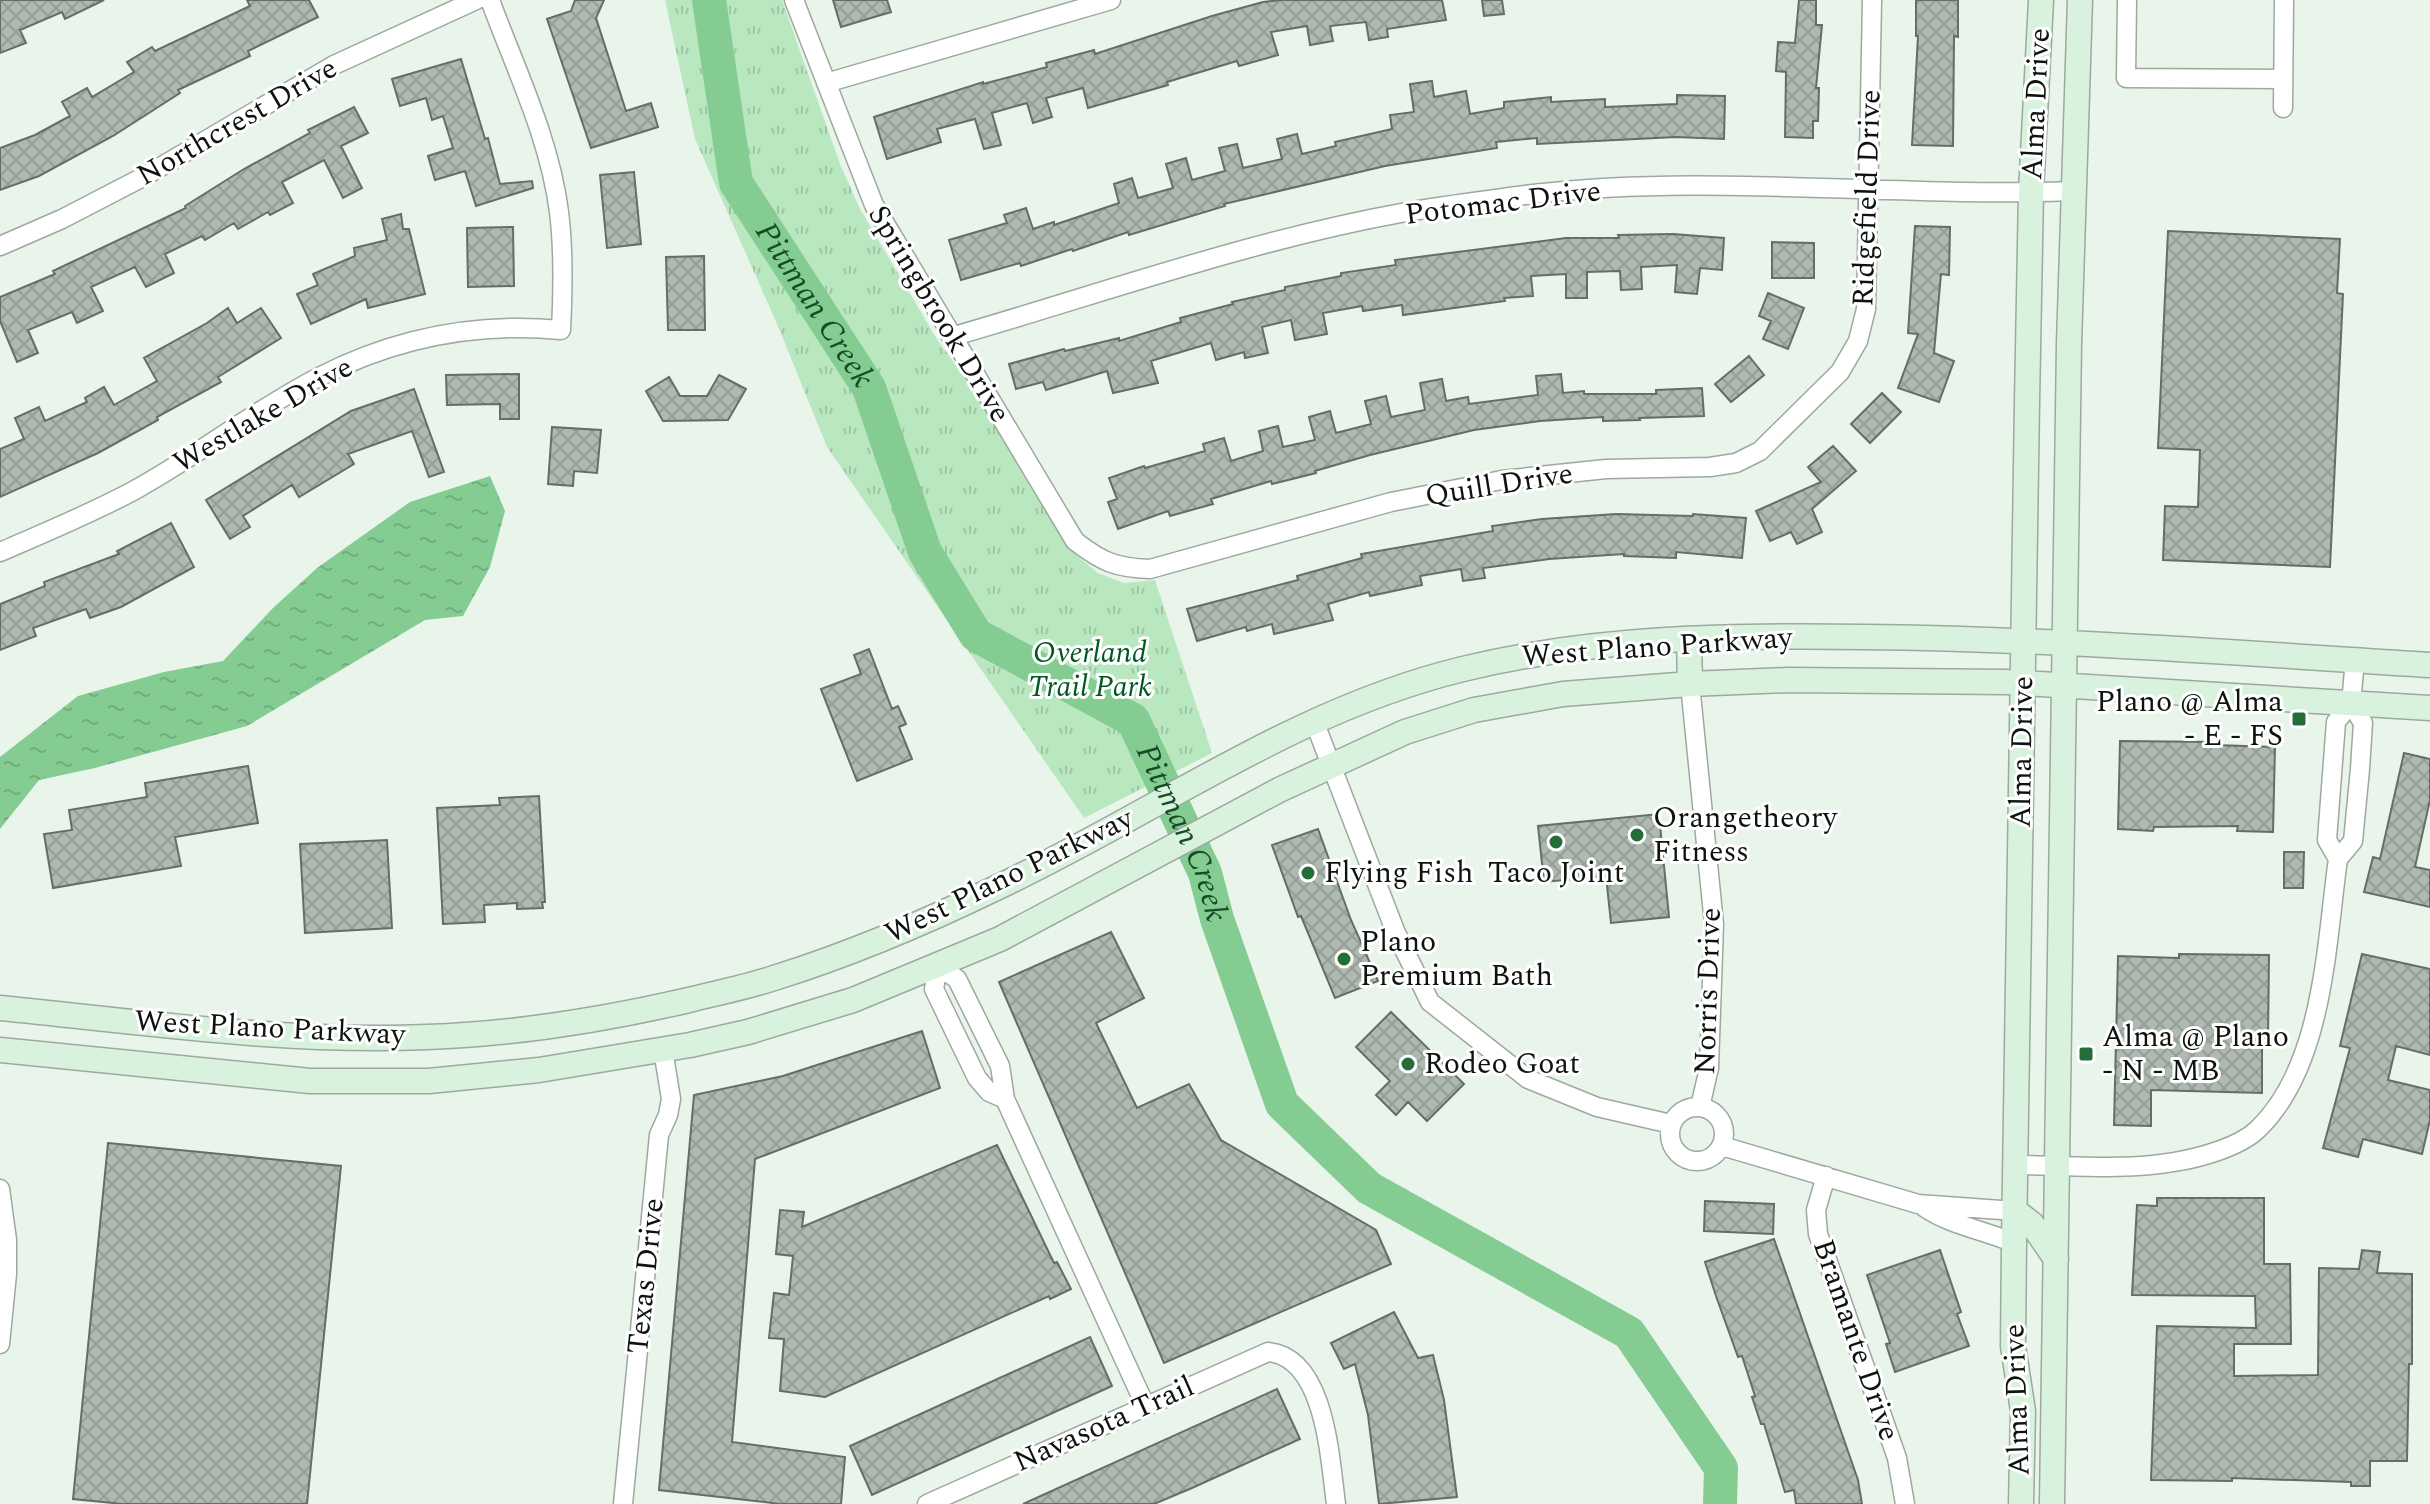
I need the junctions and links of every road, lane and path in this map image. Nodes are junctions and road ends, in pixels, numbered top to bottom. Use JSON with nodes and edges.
{"nodes":[{"id":1,"x":476,"y":0,"type":"edge"},
{"id":2,"x":490,"y":0,"type":"edge"},
{"id":3,"x":794,"y":0,"type":"edge"},
{"id":4,"x":1111,"y":0,"type":"edge"},
{"id":5,"x":1872,"y":0,"type":"edge"},
{"id":6,"x":2041,"y":0,"type":"edge"},
{"id":7,"x":2080,"y":0,"type":"edge"},
{"id":8,"x":2127,"y":0,"type":"edge"},
{"id":9,"x":2284,"y":0,"type":"edge"},
{"id":10,"x":2283,"y":79,"type":"junction"},
{"id":11,"x":826,"y":83,"type":"junction"},
{"id":12,"x":2283,"y":108,"type":"dead end"},
{"id":13,"x":1869,"y":190,"type":"junction"},
{"id":14,"x":2072,"y":191,"type":"junction"},
{"id":15,"x":2031,"y":192,"type":"junction"},
{"id":16,"x":0,"y":246,"type":"edge"},
{"id":17,"x":951,"y":337,"type":"junction"},
{"id":18,"x":1828,"y":387,"type":"joint"},
{"id":19,"x":0,"y":552,"type":"edge"},
{"id":20,"x":1150,"y":569,"type":"joint"},
{"id":21,"x":1689,"y":639,"type":"junction"},
{"id":22,"x":2024,"y":639,"type":"junction"},
{"id":23,"x":2066,"y":642,"type":"junction"},
{"id":24,"x":2355,"y":660,"type":"junction"},
{"id":25,"x":2430,"y":665,"type":"edge"},
{"id":26,"x":2023,"y":683,"type":"junction"},
{"id":27,"x":1690,"y":684,"type":"junction"},
{"id":28,"x":2065,"y":685,"type":"junction"},
{"id":29,"x":2351,"y":703,"type":"junction"},
{"id":30,"x":2430,"y":708,"type":"edge"},
{"id":31,"x":1314,"y":721,"type":"junction"},
{"id":32,"x":1333,"y":765,"type":"junction"},
{"id":33,"x":2338,"y":859,"type":"junction"},
{"id":34,"x":938,"y":966,"type":"junction"},
{"id":35,"x":1,"y":1015,"type":"edge"},
{"id":36,"x":533,"y":1029,"type":"junction"},
{"id":37,"x":427,"y":1037,"type":"junction"},
{"id":38,"x":0,"y":1050,"type":"edge"},
{"id":39,"x":663,"y":1050,"type":"junction"},
{"id":40,"x":539,"y":1070,"type":"junction"},
{"id":41,"x":429,"y":1081,"type":"junction"},
{"id":42,"x":1700,"y":1107,"type":"junction"},
{"id":43,"x":1671,"y":1124,"type":"junction"},
{"id":44,"x":1722,"y":1146,"type":"junction"},
{"id":45,"x":2016,"y":1165,"type":"junction"},
{"id":46,"x":2057,"y":1165,"type":"junction"},
{"id":47,"x":1826,"y":1176,"type":"junction"},
{"id":48,"x":0,"y":1189,"type":"edge"},
{"id":49,"x":1918,"y":1204,"type":"junction"},
{"id":50,"x":2015,"y":1211,"type":"junction"},
{"id":51,"x":2014,"y":1243,"type":"junction"},
{"id":52,"x":2056,"y":1259,"type":"junction"},
{"id":53,"x":0,"y":1344,"type":"edge"},
{"id":54,"x":1145,"y":1405,"type":"junction"},
{"id":55,"x":623,"y":1504,"type":"edge"},
{"id":56,"x":927,"y":1504,"type":"edge"},
{"id":57,"x":1336,"y":1504,"type":"edge"},
{"id":58,"x":1905,"y":1504,"type":"edge"},
{"id":59,"x":2021,"y":1504,"type":"edge"},
{"id":60,"x":2052,"y":1504,"type":"edge"}],
"edges":[{"from":1,"to":16,"type":"street","name":"Northcrest Drive"},
{"from":2,"to":19,"type":"street","name":"Westlake Drive"},
{"from":3,"to":11,"type":"street","name":"Springbrook Drive"},
{"from":4,"to":11,"type":"street"},
{"from":5,"to":13,"type":"street","name":"Ridgefield Drive"},
{"from":6,"to":15,"type":"main road","name":"Alma Drive"},
{"from":7,"to":14,"type":"main road","name":"Alma Drive"},
{"from":8,"to":10,"type":"street"},
{"from":9,"to":10,"type":"street"},
{"from":10,"to":12,"type":"street"},
{"from":11,"to":17,"type":"street","name":"Springbrook Drive"},
{"from":13,"to":15,"type":"street","name":"Potomac Drive"},
{"from":13,"to":17,"type":"street","name":"Potomac Drive"},
{"from":13,"to":18,"type":"street","name":"Ridgefield Drive"},
{"from":14,"to":15,"type":"street","name":"Potomac Drive"},
{"from":14,"to":23,"type":"main road","name":"Alma Drive"},
{"from":15,"to":22,"type":"main road","name":"Alma Drive"},
{"from":17,"to":20,"type":"street","name":"Springbrook Drive"},
{"from":18,"to":20,"type":"street","name":"Quill Drive"},
{"from":21,"to":22,"type":"main road","name":"West Plano Parkway"},
{"from":21,"to":27,"type":"main road"},
{"from":21,"to":31,"type":"main road","name":"West Plano Parkway"},
{"from":22,"to":23,"type":"main road","name":"West Plano Parkway"},
{"from":22,"to":26,"type":"main road","name":"Alma Drive"},
{"from":23,"to":24,"type":"main road","name":"West Plano Parkway"},
{"from":23,"to":28,"type":"main road","name":"Alma Drive"},
{"from":24,"to":25,"type":"main road","name":"West Plano Parkway"},
{"from":24,"to":29,"type":"street"},
{"from":26,"to":27,"type":"main road","name":"West Plano Parkway"},
{"from":26,"to":28,"type":"main road","name":"West Plano Parkway"},
{"from":26,"to":45,"type":"main road","name":"Alma Drive"},
{"from":27,"to":32,"type":"main road","name":"West Plano Parkway"},
{"from":27,"to":42,"type":"street","name":"Norris Drive"},
{"from":28,"to":29,"type":"main road","name":"West Plano Parkway"},
{"from":28,"to":46,"type":"main road","name":"Alma Drive"},
{"from":29,"to":30,"type":"main road","name":"West Plano Parkway"},
{"from":29,"to":33,"type":"street"},
{"from":29,"to":33,"type":"street"},
{"from":31,"to":32,"type":"street"},
{"from":31,"to":36,"type":"main road","name":"West Plano Parkway"},
{"from":32,"to":34,"type":"main road","name":"West Plano Parkway"},
{"from":32,"to":43,"type":"street"},
{"from":33,"to":46,"type":"street"},
{"from":34,"to":39,"type":"main road","name":"West Plano Parkway"},
{"from":34,"to":54,"type":"street"},
{"from":35,"to":37,"type":"main road","name":"West Plano Parkway"},
{"from":36,"to":37,"type":"main road","name":"West Plano Parkway"},
{"from":36,"to":40,"type":"main road"},
{"from":37,"to":41,"type":"main road"},
{"from":38,"to":41,"type":"main road","name":"West Plano Parkway"},
{"from":39,"to":40,"type":"main road","name":"West Plano Parkway"},
{"from":39,"to":55,"type":"street","name":"Texas Drive"},
{"from":40,"to":41,"type":"main road","name":"West Plano Parkway"},
{"from":42,"to":43,"type":"street"},
{"from":42,"to":44,"type":"street"},
{"from":43,"to":44,"type":"street"},
{"from":44,"to":47,"type":"street"},
{"from":45,"to":46,"type":"street"},
{"from":45,"to":50,"type":"main road","name":"Alma Drive"},
{"from":46,"to":52,"type":"main road","name":"Alma Drive"},
{"from":47,"to":49,"type":"street"},
{"from":47,"to":58,"type":"street","name":"Bramante Drive"},
{"from":48,"to":53,"type":"street"},
{"from":49,"to":50,"type":"street"},
{"from":49,"to":51,"type":"street"},
{"from":50,"to":51,"type":"main road","name":"Alma Drive"},
{"from":50,"to":52,"type":"main road"},
{"from":51,"to":59,"type":"main road","name":"Alma Drive"},
{"from":52,"to":60,"type":"main road","name":"Alma Drive"},
{"from":54,"to":56,"type":"street","name":"Navasota Trail"},
{"from":54,"to":57,"type":"street","name":"Navasota Trail"}]}
